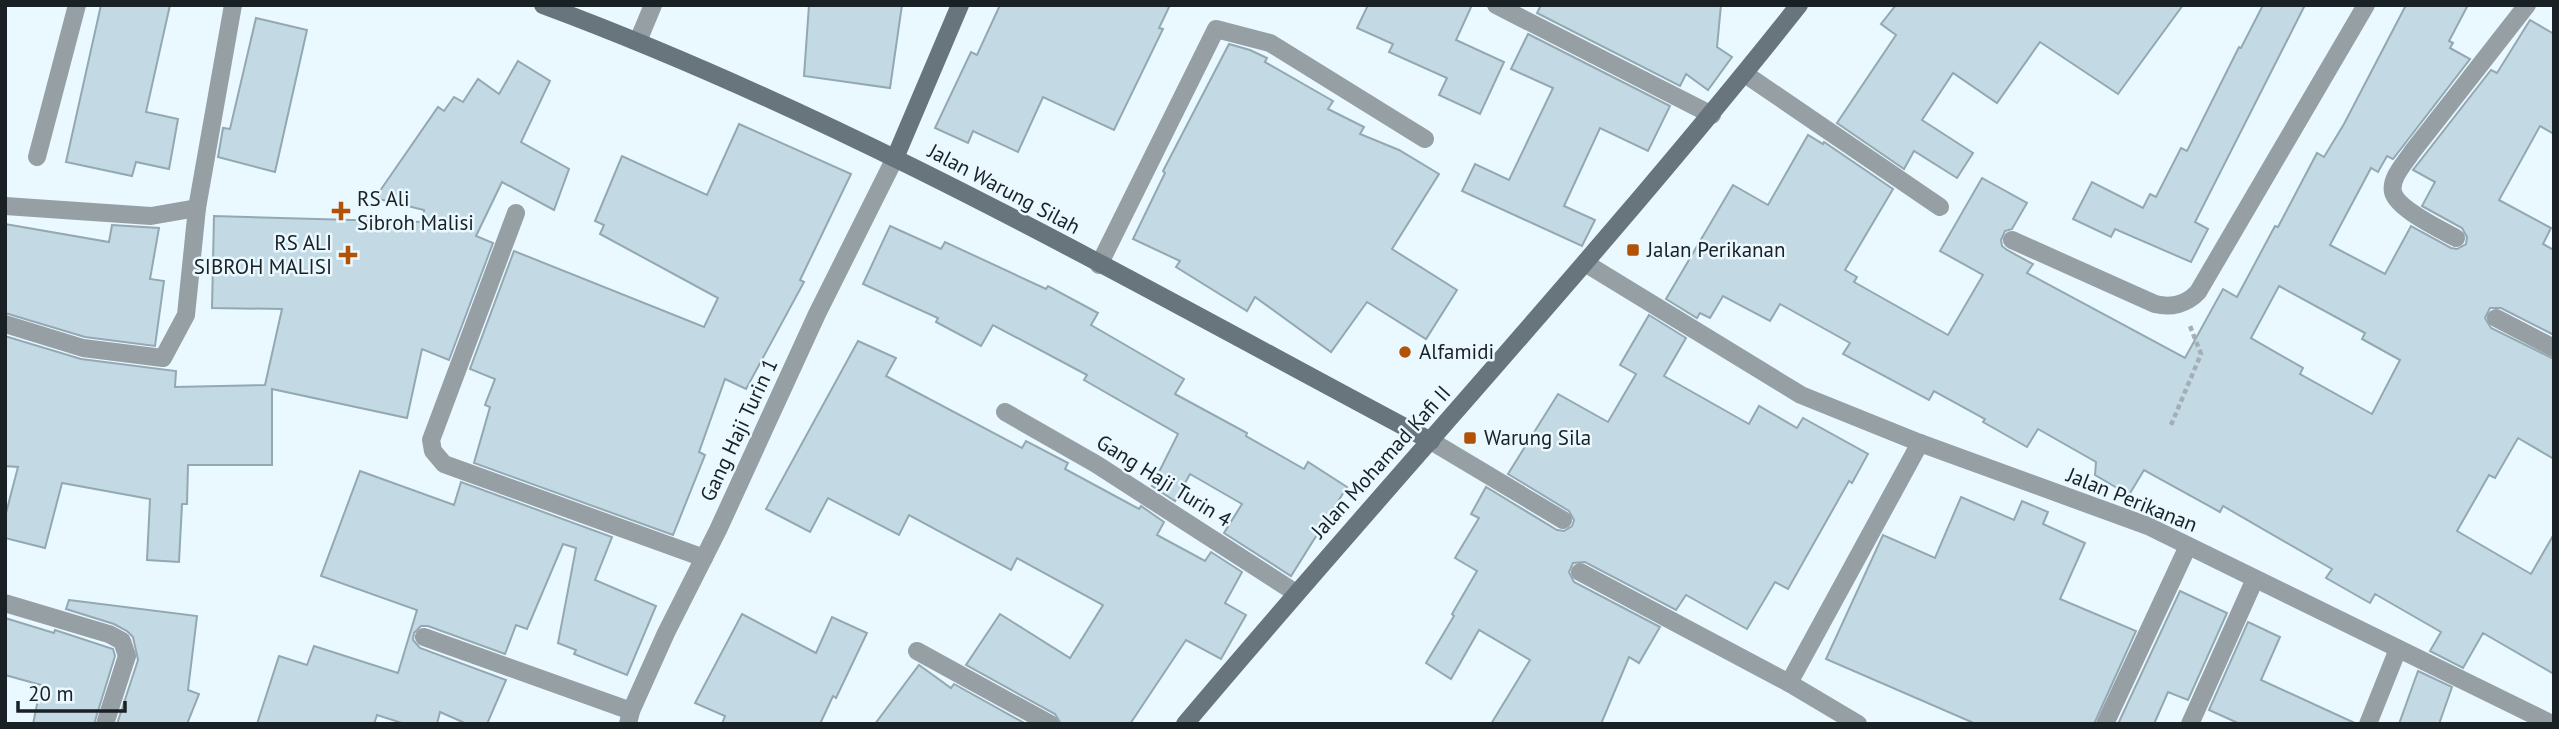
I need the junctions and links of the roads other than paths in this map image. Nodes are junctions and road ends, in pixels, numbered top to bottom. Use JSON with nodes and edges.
{"nodes":[{"id":1,"x":77,"y":5,"type":"edge"},
{"id":2,"x":233,"y":5,"type":"edge"},
{"id":3,"x":543,"y":5,"type":"edge"},
{"id":4,"x":653,"y":5,"type":"edge"},
{"id":5,"x":960,"y":5,"type":"edge"},
{"id":6,"x":1496,"y":5,"type":"edge"},
{"id":7,"x":1799,"y":5,"type":"edge"},
{"id":8,"x":2366,"y":5,"type":"edge"},
{"id":9,"x":2527,"y":5,"type":"edge"},
{"id":10,"x":638,"y":41,"type":"junction"},
{"id":11,"x":1745,"y":74,"type":"junction"},
{"id":12,"x":1713,"y":115,"type":"junction"},
{"id":13,"x":1425,"y":139,"type":"dead end"},
{"id":14,"x":37,"y":157,"type":"dead end"},
{"id":15,"x":895,"y":158,"type":"junction"},
{"id":16,"x":5,"y":206,"type":"edge"},
{"id":17,"x":1940,"y":207,"type":"dead end"},
{"id":18,"x":197,"y":208,"type":"junction"},
{"id":19,"x":516,"y":213,"type":"dead end"},
{"id":20,"x":2456,"y":238,"type":"dead end"},
{"id":21,"x":2012,"y":240,"type":"dead end"},
{"id":22,"x":1099,"y":265,"type":"junction"},
{"id":23,"x":1590,"y":267,"type":"junction"},
{"id":24,"x":2496,"y":318,"type":"dead end"},
{"id":25,"x":5,"y":324,"type":"edge"},
{"id":26,"x":2554,"y":348,"type":"edge"},
{"id":27,"x":1005,"y":412,"type":"dead end"},
{"id":28,"x":1431,"y":441,"type":"junction"},
{"id":29,"x":1920,"y":443,"type":"junction"},
{"id":30,"x":1563,"y":520,"type":"dead end"},
{"id":31,"x":2188,"y":546,"type":"junction"},
{"id":32,"x":704,"y":558,"type":"junction"},
{"id":33,"x":1580,"y":572,"type":"dead end"},
{"id":34,"x":2255,"y":579,"type":"junction"},
{"id":35,"x":1296,"y":593,"type":"junction"},
{"id":36,"x":5,"y":603,"type":"edge"},
{"id":37,"x":424,"y":637,"type":"dead end"},
{"id":38,"x":2398,"y":649,"type":"junction"},
{"id":39,"x":917,"y":651,"type":"dead end"},
{"id":40,"x":1788,"y":683,"type":"junction"},
{"id":41,"x":630,"y":718,"type":"edge"},
{"id":42,"x":105,"y":724,"type":"edge"},
{"id":43,"x":1049,"y":724,"type":"edge"},
{"id":44,"x":1185,"y":724,"type":"edge"},
{"id":45,"x":1858,"y":724,"type":"edge"},
{"id":46,"x":2105,"y":724,"type":"edge"},
{"id":47,"x":2190,"y":724,"type":"edge"},
{"id":48,"x":2368,"y":724,"type":"edge"},
{"id":49,"x":2552,"y":724,"type":"edge"}],
"edges":[{"from":1,"to":14,"type":"street"},
{"from":2,"to":18,"type":"street"},
{"from":3,"to":10,"type":"street","name":"Jalan Warung Silah"},
{"from":4,"to":10,"type":"street"},
{"from":5,"to":15,"type":"street"},
{"from":6,"to":12,"type":"street"},
{"from":7,"to":11,"type":"street","name":"Jalan Mohamad Kafi II"},
{"from":8,"to":21,"type":"street"},
{"from":9,"to":20,"type":"street"},
{"from":10,"to":15,"type":"street","name":"Jalan Warung Silah"},
{"from":11,"to":12,"type":"street","name":"Jalan Mohamad Kafi II"},
{"from":11,"to":17,"type":"street"},
{"from":12,"to":23,"type":"street","name":"Jalan Mohamad Kafi II"},
{"from":13,"to":22,"type":"street"},
{"from":15,"to":22,"type":"street","name":"Jalan Warung Silah"},
{"from":15,"to":32,"type":"street","name":"Gang Haji Turin 1"},
{"from":16,"to":18,"type":"street"},
{"from":18,"to":25,"type":"street"},
{"from":19,"to":32,"type":"street"},
{"from":22,"to":28,"type":"street","name":"Jalan Warung Silah"},
{"from":23,"to":28,"type":"street","name":"Jalan Mohamad Kafi II"},
{"from":23,"to":29,"type":"street","name":"Jalan Perikanan"},
{"from":24,"to":26,"type":"street"},
{"from":27,"to":35,"type":"street","name":"Gang Haji Turin 4"},
{"from":28,"to":30,"type":"street"},
{"from":28,"to":35,"type":"street","name":"Jalan Mohamad Kafi II"},
{"from":29,"to":31,"type":"street","name":"Jalan Perikanan"},
{"from":29,"to":40,"type":"street"},
{"from":31,"to":34,"type":"street","name":"Jalan Perikanan"},
{"from":31,"to":46,"type":"street"},
{"from":32,"to":41,"type":"street","name":"Gang Haji Turin 1"},
{"from":33,"to":40,"type":"street"},
{"from":34,"to":38,"type":"street","name":"Jalan Perikanan"},
{"from":34,"to":47,"type":"street"},
{"from":35,"to":44,"type":"street","name":"Jalan Mohamad Kafi II"},
{"from":36,"to":42,"type":"street"},
{"from":37,"to":41,"type":"street"},
{"from":38,"to":48,"type":"street"},
{"from":38,"to":49,"type":"street","name":"Jalan Perikanan"},
{"from":39,"to":43,"type":"street"},
{"from":40,"to":45,"type":"street"}]}
